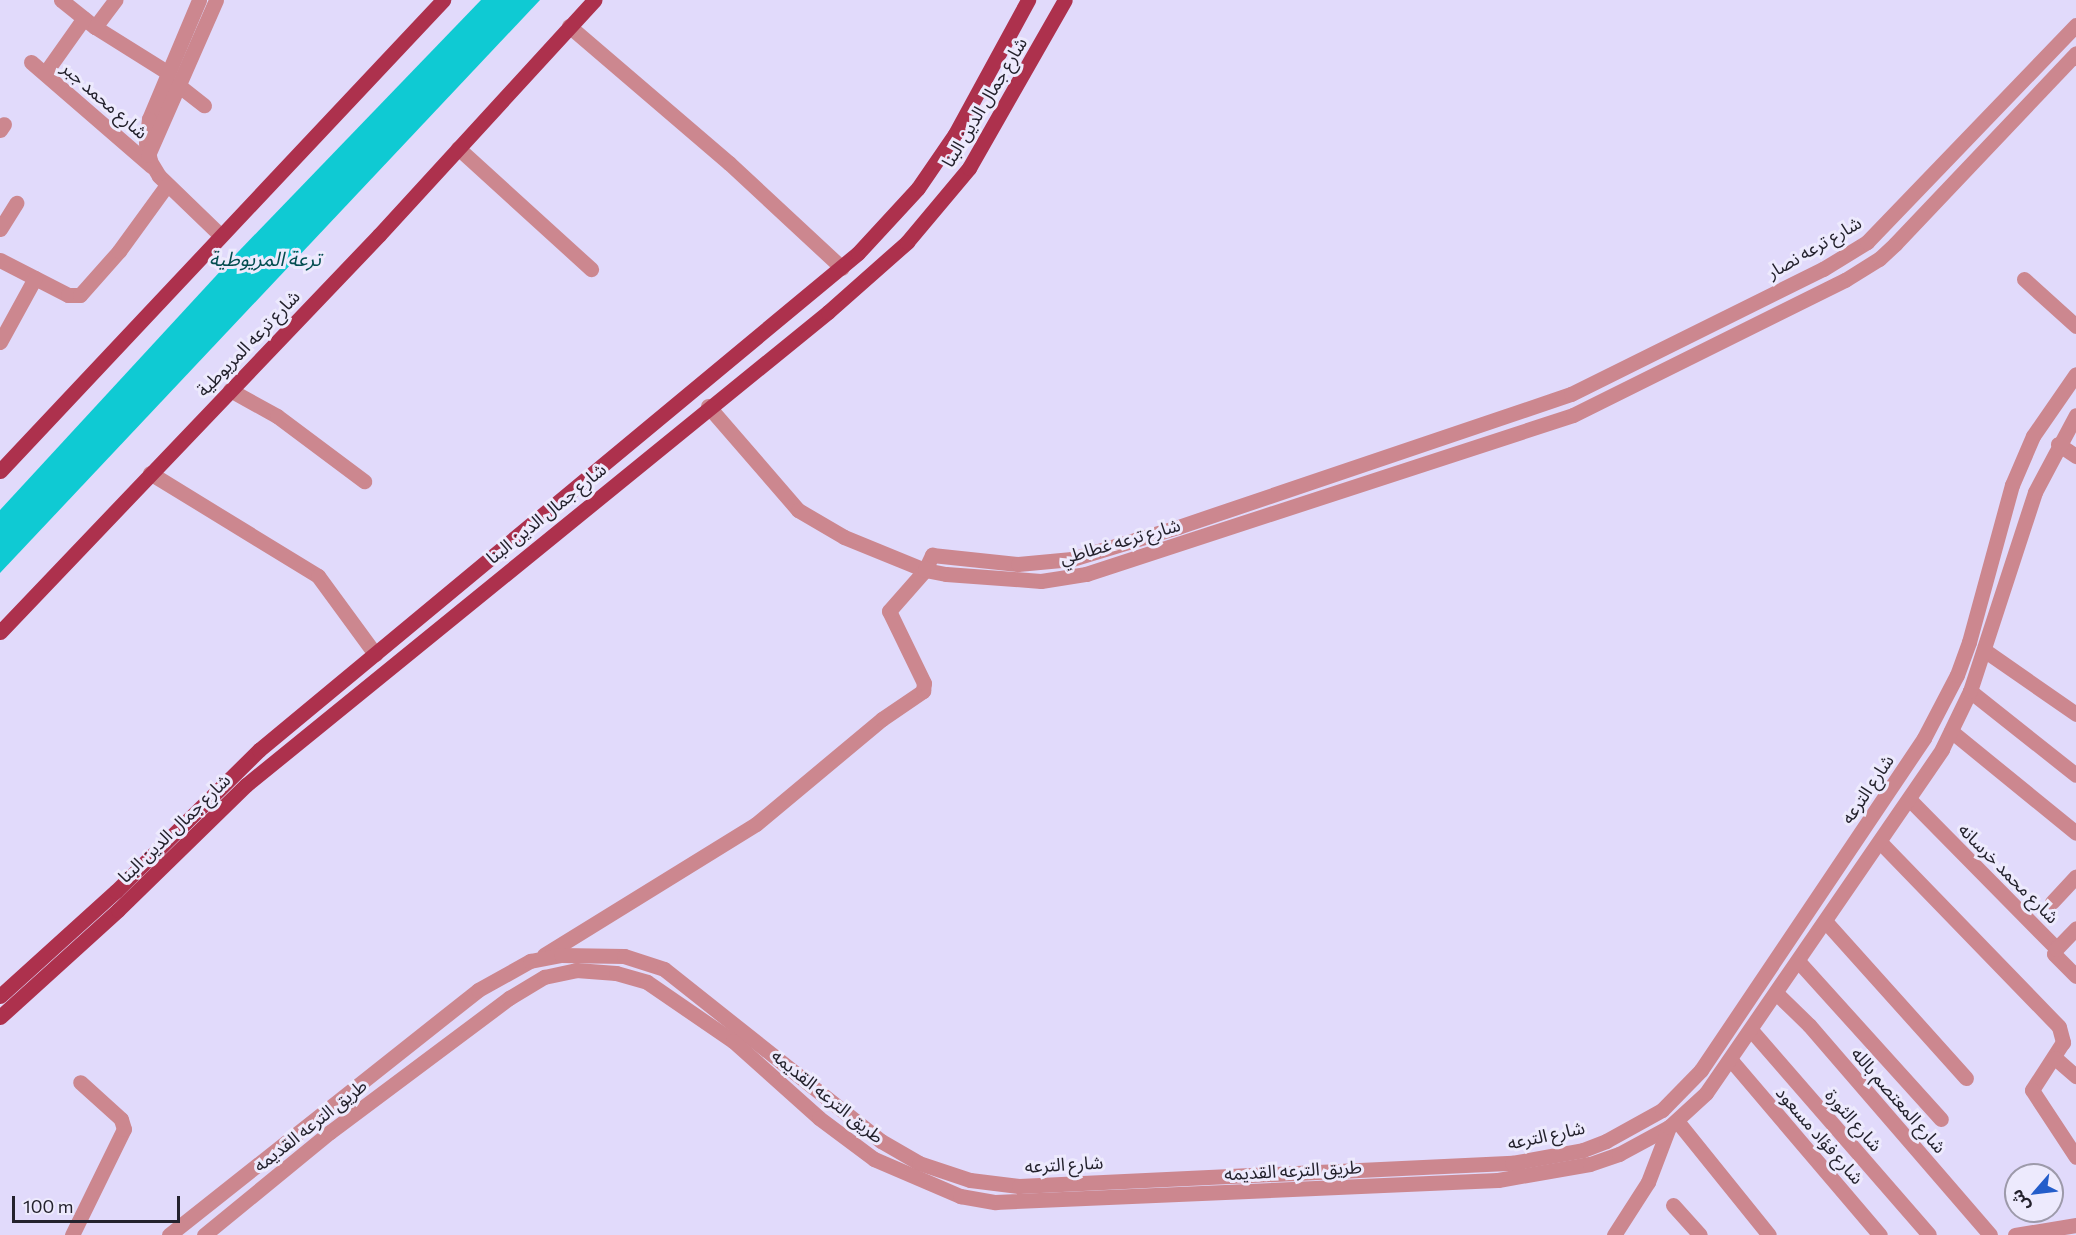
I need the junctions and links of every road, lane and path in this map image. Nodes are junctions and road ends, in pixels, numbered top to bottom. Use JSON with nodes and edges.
{"nodes":[{"id":1,"x":61,"y":0,"type":"edge"},
{"id":2,"x":115,"y":0,"type":"edge"},
{"id":3,"x":199,"y":0,"type":"edge"},
{"id":4,"x":216,"y":0,"type":"edge"},
{"id":5,"x":443,"y":0,"type":"edge"},
{"id":6,"x":594,"y":0,"type":"edge"},
{"id":7,"x":1028,"y":0,"type":"edge"},
{"id":8,"x":1065,"y":0,"type":"edge"},
{"id":9,"x":198,"y":21,"type":"junction"},
{"id":10,"x":90,"y":22,"type":"junction"},
{"id":11,"x":2076,"y":25,"type":"edge"},
{"id":12,"x":569,"y":26,"type":"junction"},
{"id":13,"x":2076,"y":53,"type":"edge"},
{"id":14,"x":31,"y":62,"type":"dead end"},
{"id":15,"x":168,"y":72,"type":"junction"},
{"id":16,"x":45,"y":74,"type":"junction"},
{"id":17,"x":178,"y":85,"type":"junction"},
{"id":18,"x":204,"y":105,"type":"dead end"},
{"id":19,"x":458,"y":148,"type":"junction"},
{"id":20,"x":151,"y":162,"type":"junction"},
{"id":21,"x":167,"y":185,"type":"junction"},
{"id":22,"x":16,"y":203,"type":"dead end"},
{"id":23,"x":0,"y":229,"type":"edge"},
{"id":24,"x":219,"y":234,"type":"junction"},
{"id":25,"x":0,"y":260,"type":"edge"},
{"id":26,"x":842,"y":268,"type":"junction"},
{"id":27,"x":591,"y":269,"type":"dead end"},
{"id":28,"x":35,"y":278,"type":"junction"},
{"id":29,"x":2024,"y":279,"type":"dead end"},
{"id":30,"x":2076,"y":326,"type":"edge"},
{"id":31,"x":0,"y":342,"type":"edge"},
{"id":32,"x":1656,"y":352,"type":"junction"},
{"id":33,"x":1665,"y":371,"type":"junction"},
{"id":34,"x":2076,"y":374,"type":"edge"},
{"id":35,"x":230,"y":390,"type":"junction"},
{"id":36,"x":708,"y":406,"type":"junction"},
{"id":37,"x":2076,"y":415,"type":"edge"},
{"id":38,"x":1510,"y":416,"type":"joint"},
{"id":39,"x":2058,"y":444,"type":"junction"},
{"id":40,"x":2076,"y":456,"type":"edge"},
{"id":41,"x":0,"y":471,"type":"edge"},
{"id":42,"x":150,"y":473,"type":"junction"},
{"id":43,"x":364,"y":481,"type":"dead end"},
{"id":44,"x":927,"y":563,"type":"junction"},
{"id":45,"x":0,"y":632,"type":"edge"},
{"id":46,"x":1984,"y":650,"type":"junction"},
{"id":47,"x":375,"y":654,"type":"junction"},
{"id":48,"x":1970,"y":691,"type":"junction"},
{"id":49,"x":2076,"y":713,"type":"edge"},
{"id":50,"x":1951,"y":731,"type":"junction"},
{"id":51,"x":2076,"y":775,"type":"edge"},
{"id":52,"x":1909,"y":799,"type":"junction"},
{"id":53,"x":2076,"y":833,"type":"edge"},
{"id":54,"x":1880,"y":842,"type":"junction"},
{"id":55,"x":2076,"y":876,"type":"edge"},
{"id":56,"x":2052,"y":902,"type":"dead end"},
{"id":57,"x":1825,"y":921,"type":"junction"},
{"id":58,"x":2076,"y":928,"type":"edge"},
{"id":59,"x":2056,"y":949,"type":"junction"},
{"id":60,"x":540,"y":958,"type":"junction"},
{"id":61,"x":646,"y":961,"type":"joint"},
{"id":62,"x":1798,"y":961,"type":"junction"},
{"id":63,"x":2076,"y":976,"type":"edge"},
{"id":64,"x":1776,"y":993,"type":"junction"},
{"id":65,"x":0,"y":996,"type":"edge"},
{"id":66,"x":0,"y":1017,"type":"edge"},
{"id":67,"x":730,"y":1018,"type":"junction"},
{"id":68,"x":719,"y":1030,"type":"junction"},
{"id":69,"x":1751,"y":1030,"type":"junction"},
{"id":70,"x":2055,"y":1058,"type":"junction"},
{"id":71,"x":1730,"y":1059,"type":"junction"},
{"id":72,"x":2076,"y":1076,"type":"edge"},
{"id":73,"x":1966,"y":1078,"type":"dead end"},
{"id":74,"x":80,"y":1082,"type":"dead end"},
{"id":75,"x":1679,"y":1096,"type":"junction"},
{"id":76,"x":1690,"y":1109,"type":"junction"},
{"id":77,"x":1941,"y":1119,"type":"dead end"},
{"id":78,"x":1673,"y":1124,"type":"junction"},
{"id":79,"x":2076,"y":1157,"type":"edge"},
{"id":80,"x":1673,"y":1205,"type":"dead end"},
{"id":81,"x":2076,"y":1225,"type":"edge"},
{"id":82,"x":72,"y":1235,"type":"edge"},
{"id":83,"x":169,"y":1235,"type":"edge"},
{"id":84,"x":204,"y":1235,"type":"edge"},
{"id":85,"x":1614,"y":1235,"type":"edge"},
{"id":86,"x":1700,"y":1235,"type":"edge"},
{"id":87,"x":1769,"y":1235,"type":"edge"},
{"id":88,"x":1880,"y":1235,"type":"edge"},
{"id":89,"x":1929,"y":1235,"type":"edge"},
{"id":90,"x":1990,"y":1235,"type":"edge"},
{"id":91,"x":2015,"y":1235,"type":"edge"}],
"edges":[{"from":1,"to":10,"type":"street"},
{"from":2,"to":10,"type":"street"},
{"from":3,"to":9,"type":"street"},
{"from":4,"to":9,"type":"street"},
{"from":5,"to":24,"type":"main road"},
{"from":6,"to":12,"type":"main road","name":"شارع ترعه المريوطية"},
{"from":7,"to":26,"type":"main road","name":"شارع جمال الدين البنا"},
{"from":8,"to":36,"type":"main road","name":"شارع جمال الدين البنا"},
{"from":9,"to":15,"type":"street"},
{"from":9,"to":17,"type":"street"},
{"from":10,"to":15,"type":"street"},
{"from":10,"to":16,"type":"street"},
{"from":11,"to":32,"type":"street","name":"شارع ترعه نصار"},
{"from":12,"to":19,"type":"main road","name":"شارع ترعه المريوطية"},
{"from":12,"to":26,"type":"street"},
{"from":13,"to":33,"type":"street"},
{"from":14,"to":16,"type":"street","name":"شارع محمد جبر"},
{"from":15,"to":20,"type":"street"},
{"from":16,"to":20,"type":"street","name":"شارع محمد جبر"},
{"from":17,"to":18,"type":"street"},
{"from":17,"to":20,"type":"street"},
{"from":19,"to":27,"type":"street"},
{"from":19,"to":35,"type":"main road","name":"شارع ترعه المريوطية"},
{"from":20,"to":21,"type":"street","name":"شارع محمد جبر"},
{"from":21,"to":24,"type":"street","name":"شارع محمد جبر"},
{"from":21,"to":28,"type":"street"},
{"from":22,"to":23,"type":"street"},
{"from":24,"to":41,"type":"main road"},
{"from":25,"to":28,"type":"street"},
{"from":26,"to":47,"type":"main road","name":"شارع جمال الدين البنا"},
{"from":28,"to":31,"type":"street"},
{"from":29,"to":30,"type":"street"},
{"from":32,"to":33,"type":"street"},
{"from":32,"to":38,"type":"street","name":"شارع ترعه نصار"},
{"from":33,"to":44,"type":"street","name":"شارع ترعه غطاطي"},
{"from":34,"to":75,"type":"street","name":"شارع الترعه"},
{"from":35,"to":42,"type":"main road","name":"شارع ترعه المريوطية"},
{"from":35,"to":43,"type":"street"},
{"from":36,"to":44,"type":"street","name":"شارع ترعه غطاطي"},
{"from":36,"to":66,"type":"main road","name":"شارع جمال الدين البنا"},
{"from":37,"to":39,"type":"street"},
{"from":38,"to":44,"type":"street","name":"شارع ترعه غطاطي"},
{"from":39,"to":40,"type":"street"},
{"from":39,"to":46,"type":"street"},
{"from":42,"to":45,"type":"main road","name":"شارع ترعه المريوطية"},
{"from":42,"to":47,"type":"street"},
{"from":44,"to":60,"type":"street"},
{"from":46,"to":48,"type":"street"},
{"from":46,"to":49,"type":"street"},
{"from":47,"to":65,"type":"main road","name":"شارع جمال الدين البنا"},
{"from":48,"to":50,"type":"street"},
{"from":48,"to":51,"type":"street"},
{"from":50,"to":52,"type":"street"},
{"from":50,"to":53,"type":"street"},
{"from":52,"to":54,"type":"street"},
{"from":52,"to":59,"type":"street","name":"شارع محمد خرسانه"},
{"from":54,"to":57,"type":"street"},
{"from":54,"to":70,"type":"street"},
{"from":55,"to":56,"type":"street"},
{"from":57,"to":62,"type":"street"},
{"from":57,"to":73,"type":"street"},
{"from":58,"to":59,"type":"street"},
{"from":59,"to":63,"type":"street","name":"شارع محمد خرسانه"},
{"from":60,"to":61,"type":"street","name":"طريق الترعه القديمه"},
{"from":60,"to":83,"type":"street","name":"طريق الترعه القديمه"},
{"from":61,"to":67,"type":"street","name":"شارع الترعه"},
{"from":62,"to":64,"type":"street"},
{"from":62,"to":77,"type":"street"},
{"from":64,"to":69,"type":"street"},
{"from":64,"to":90,"type":"street","name":"شارع المعتصم بالله"},
{"from":67,"to":68,"type":"street"},
{"from":67,"to":75,"type":"street","name":"شارع الترعه"},
{"from":68,"to":78,"type":"street","name":"طريق الترعه القديمه"},
{"from":68,"to":84,"type":"street","name":"طريق الترعه القديمه"},
{"from":69,"to":71,"type":"street"},
{"from":69,"to":89,"type":"street","name":"شارع الثورة"},
{"from":70,"to":72,"type":"street"},
{"from":70,"to":79,"type":"street"},
{"from":71,"to":76,"type":"street"},
{"from":71,"to":88,"type":"street","name":"شارع فؤاد مسعود"},
{"from":74,"to":82,"type":"street"},
{"from":75,"to":76,"type":"street"},
{"from":76,"to":78,"type":"street"},
{"from":78,"to":85,"type":"street"},
{"from":78,"to":87,"type":"street"},
{"from":80,"to":86,"type":"street"},
{"from":81,"to":91,"type":"street"}]}
